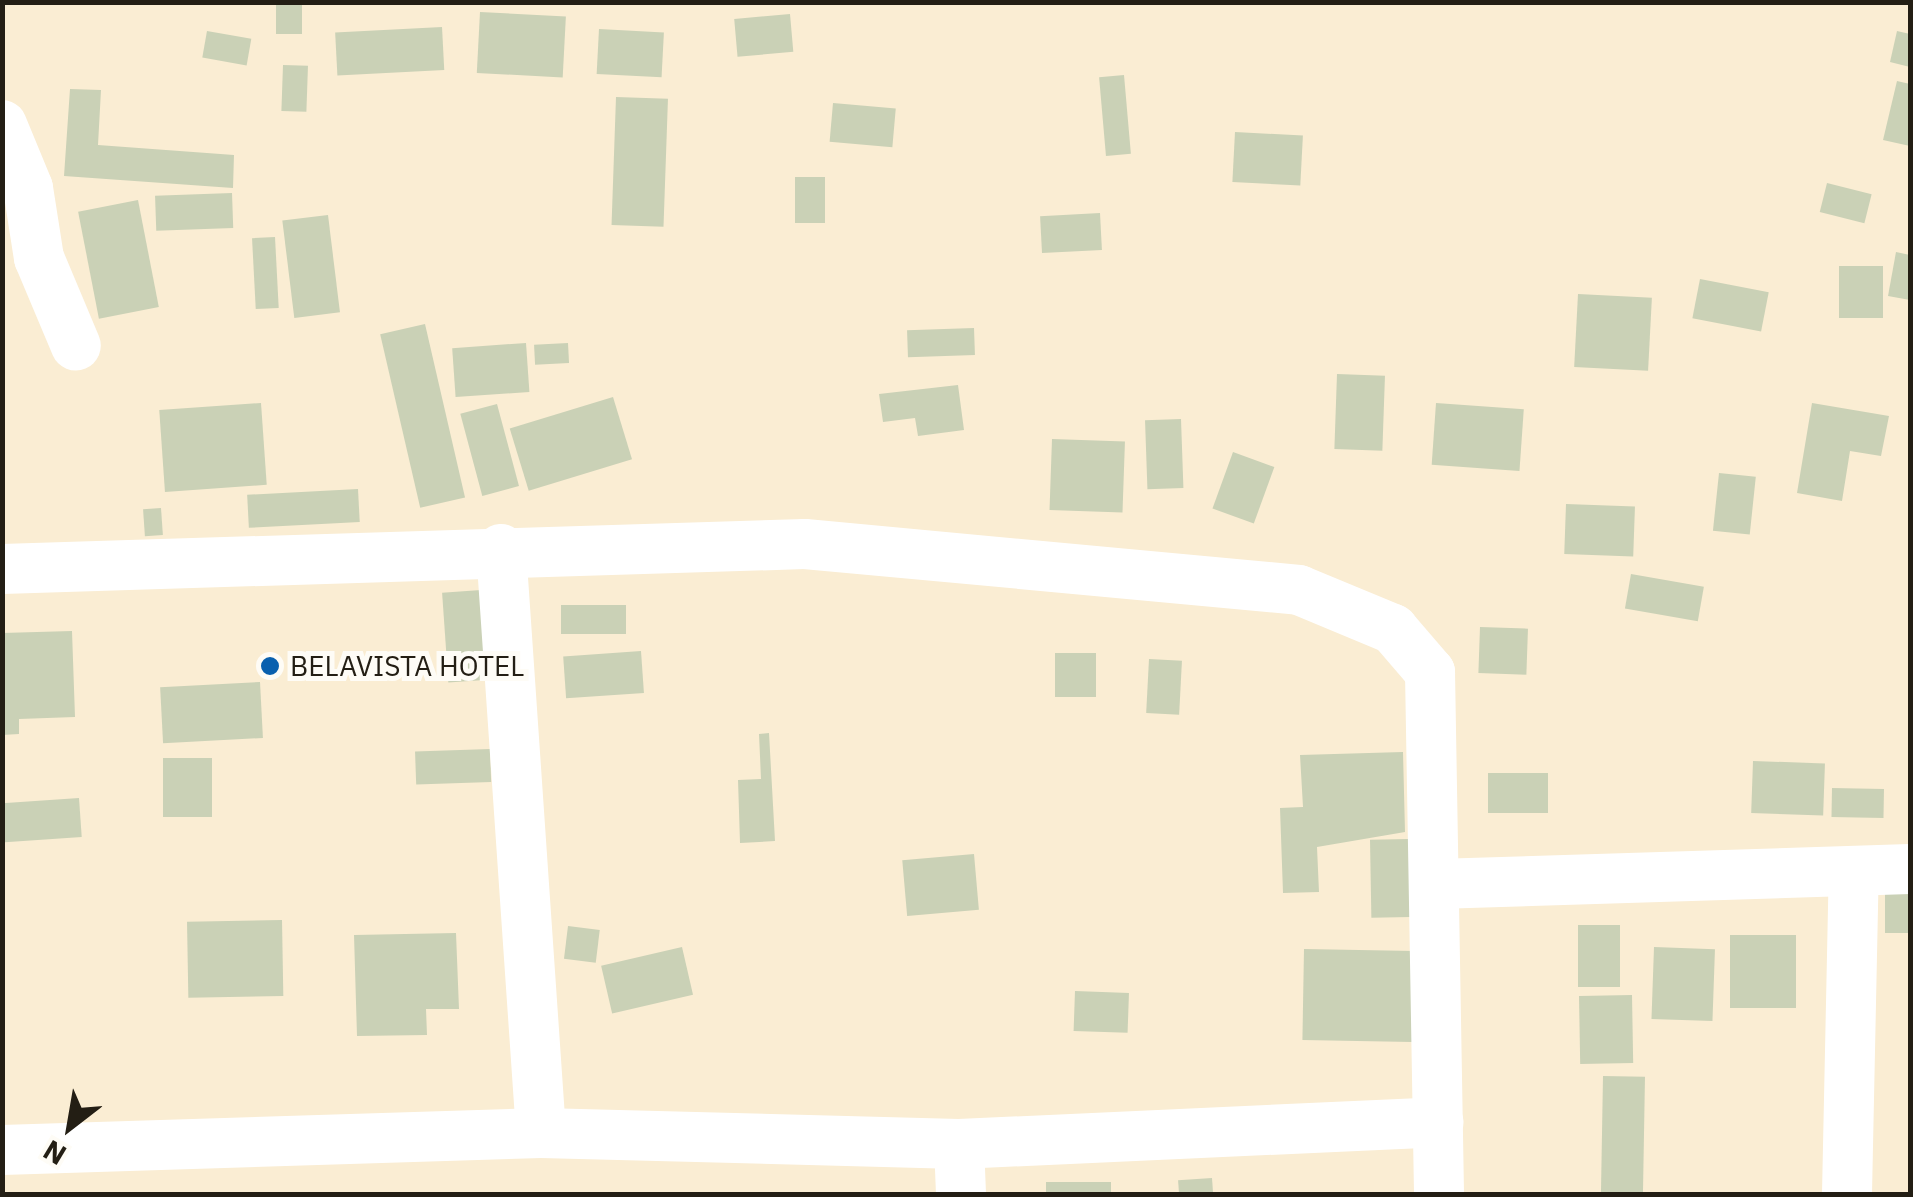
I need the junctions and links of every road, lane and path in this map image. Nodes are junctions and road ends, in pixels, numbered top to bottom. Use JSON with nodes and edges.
{"nodes":[{"id":1,"x":2,"y":125,"type":"edge"},
{"id":2,"x":76,"y":346,"type":"dead end"},
{"id":3,"x":501,"y":549,"type":"junction"},
{"id":4,"x":2,"y":569,"type":"edge"},
{"id":5,"x":1910,"y":868,"type":"edge"},
{"id":6,"x":1854,"y":871,"type":"junction"},
{"id":7,"x":1436,"y":884,"type":"junction"},
{"id":8,"x":1438,"y":1122,"type":"junction"},
{"id":9,"x":541,"y":1133,"type":"junction"},
{"id":10,"x":959,"y":1144,"type":"junction"},
{"id":11,"x":2,"y":1150,"type":"edge"},
{"id":12,"x":961,"y":1194,"type":"edge"},
{"id":13,"x":1440,"y":1194,"type":"edge"},
{"id":14,"x":1847,"y":1194,"type":"edge"}],
"edges":[{"from":1,"to":2,"type":"street"},
{"from":3,"to":4,"type":"street"},
{"from":3,"to":7,"type":"street"},
{"from":3,"to":9,"type":"street"},
{"from":5,"to":6,"type":"street"},
{"from":6,"to":7,"type":"street"},
{"from":6,"to":14,"type":"street"},
{"from":7,"to":8,"type":"street"},
{"from":8,"to":10,"type":"street"},
{"from":8,"to":13,"type":"street"},
{"from":9,"to":10,"type":"street"},
{"from":9,"to":11,"type":"street"},
{"from":10,"to":12,"type":"street"}]}
